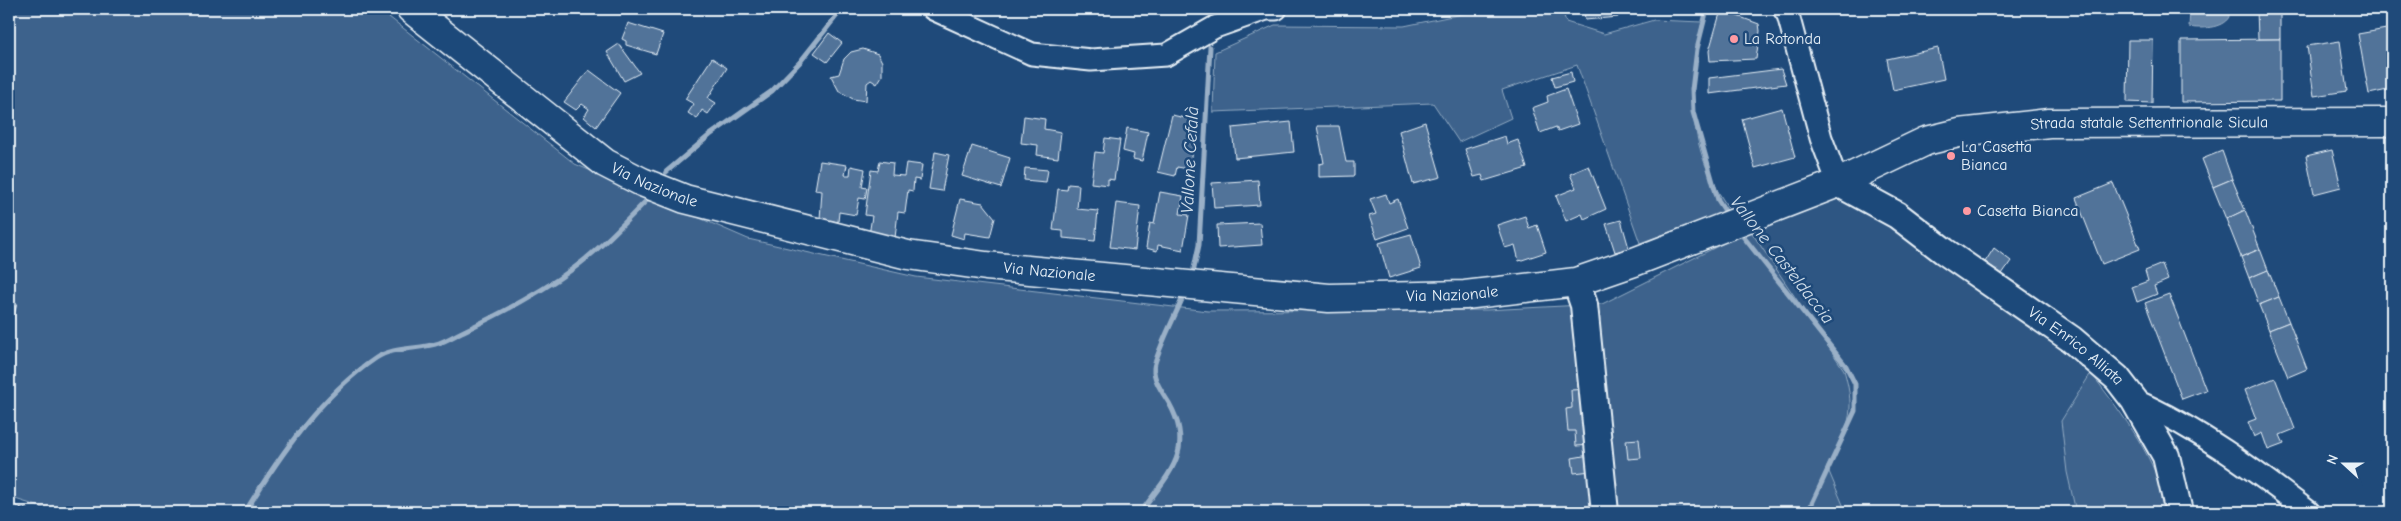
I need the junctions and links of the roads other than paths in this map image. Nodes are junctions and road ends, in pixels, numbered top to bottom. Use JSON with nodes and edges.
{"nodes":[{"id":1,"x":411,"y":9,"type":"edge"},
{"id":2,"x":933,"y":9,"type":"edge"},
{"id":3,"x":1276,"y":9,"type":"edge"},
{"id":4,"x":1784,"y":9,"type":"edge"},
{"id":5,"x":2392,"y":122,"type":"edge"},
{"id":6,"x":1838,"y":183,"type":"junction"},
{"id":7,"x":1744,"y":220,"type":"joint"},
{"id":8,"x":1576,"y":282,"type":"junction"},
{"id":9,"x":2134,"y":400,"type":"junction"},
{"id":10,"x":1605,"y":512,"type":"edge"},
{"id":11,"x":2179,"y":512,"type":"edge"},
{"id":12,"x":2309,"y":512,"type":"edge"}],
"edges":[{"from":1,"to":8,"type":"main road","name":"Via Nazionale"},
{"from":2,"to":3,"type":"street"},
{"from":4,"to":6,"type":"street"},
{"from":5,"to":6,"type":"main road","name":"Strada statale Settentrionale Sicula"},
{"from":6,"to":7,"type":"main road","name":"Strada statale Settentrionale Sicula"},
{"from":6,"to":9,"type":"street","name":"Via Enrico Alliata"},
{"from":7,"to":8,"type":"main road","name":"Via Nazionale"},
{"from":8,"to":10,"type":"street"},
{"from":9,"to":11,"type":"street"},
{"from":9,"to":12,"type":"street","name":"Via Enrico Alliata"}]}
